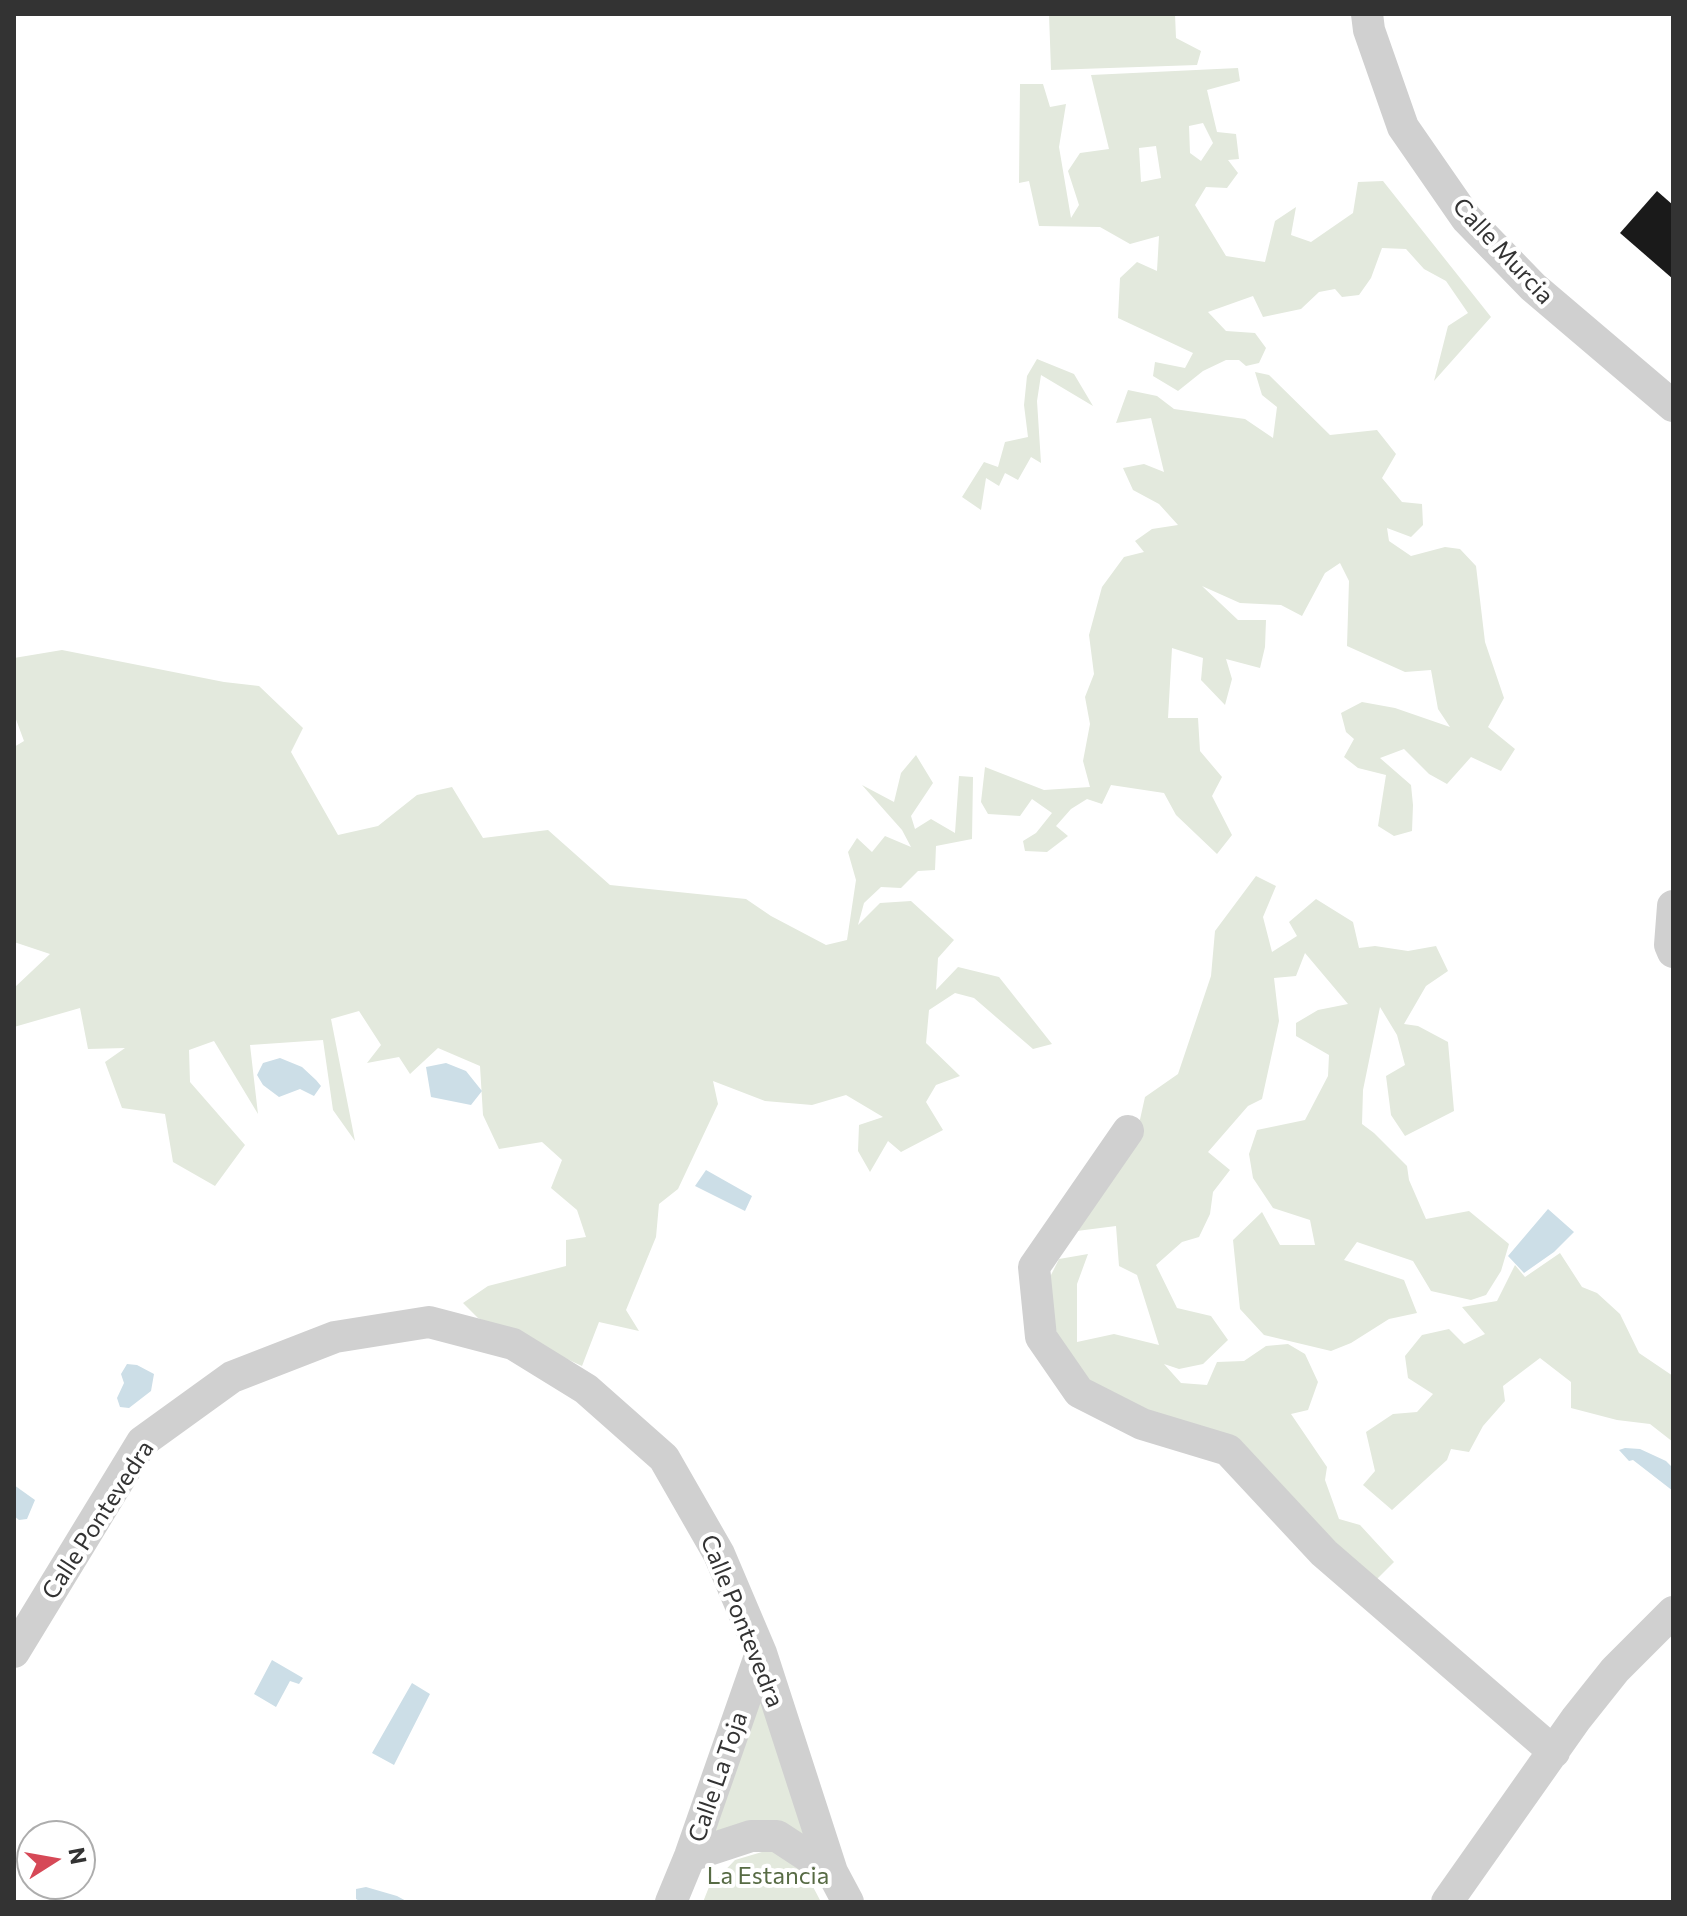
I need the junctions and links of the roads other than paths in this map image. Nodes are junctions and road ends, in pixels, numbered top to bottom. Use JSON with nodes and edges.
{"nodes":[{"id":1,"x":1367,"y":14,"type":"edge"},
{"id":2,"x":1673,"y":406,"type":"edge"},
{"id":3,"x":1673,"y":906,"type":"edge"},
{"id":4,"x":1673,"y":952,"type":"edge"},
{"id":5,"x":1128,"y":1131,"type":"dead end"},
{"id":6,"x":1673,"y":1612,"type":"edge"},
{"id":7,"x":14,"y":1652,"type":"edge"},
{"id":8,"x":761,"y":1653,"type":"junction"},
{"id":9,"x":1554,"y":1752,"type":"junction"},
{"id":10,"x":690,"y":1856,"type":"junction"},
{"id":11,"x":832,"y":1872,"type":"junction"},
{"id":12,"x":671,"y":1902,"type":"edge"},
{"id":13,"x":848,"y":1902,"type":"edge"},
{"id":14,"x":1447,"y":1902,"type":"edge"}],
"edges":[{"from":1,"to":2,"type":"street","name":"Calle Murcia"},
{"from":3,"to":4,"type":"street"},
{"from":5,"to":9,"type":"street"},
{"from":6,"to":9,"type":"street"},
{"from":7,"to":8,"type":"street","name":"Calle Pontevedra"},
{"from":8,"to":10,"type":"street","name":"Calle La Toja"},
{"from":8,"to":11,"type":"street","name":"Calle Pontevedra"},
{"from":9,"to":14,"type":"street"},
{"from":10,"to":11,"type":"street","name":"Calle La Toja"},
{"from":10,"to":12,"type":"street","name":"Calle La Toja"},
{"from":11,"to":13,"type":"street","name":"Calle Pontevedra"}]}
